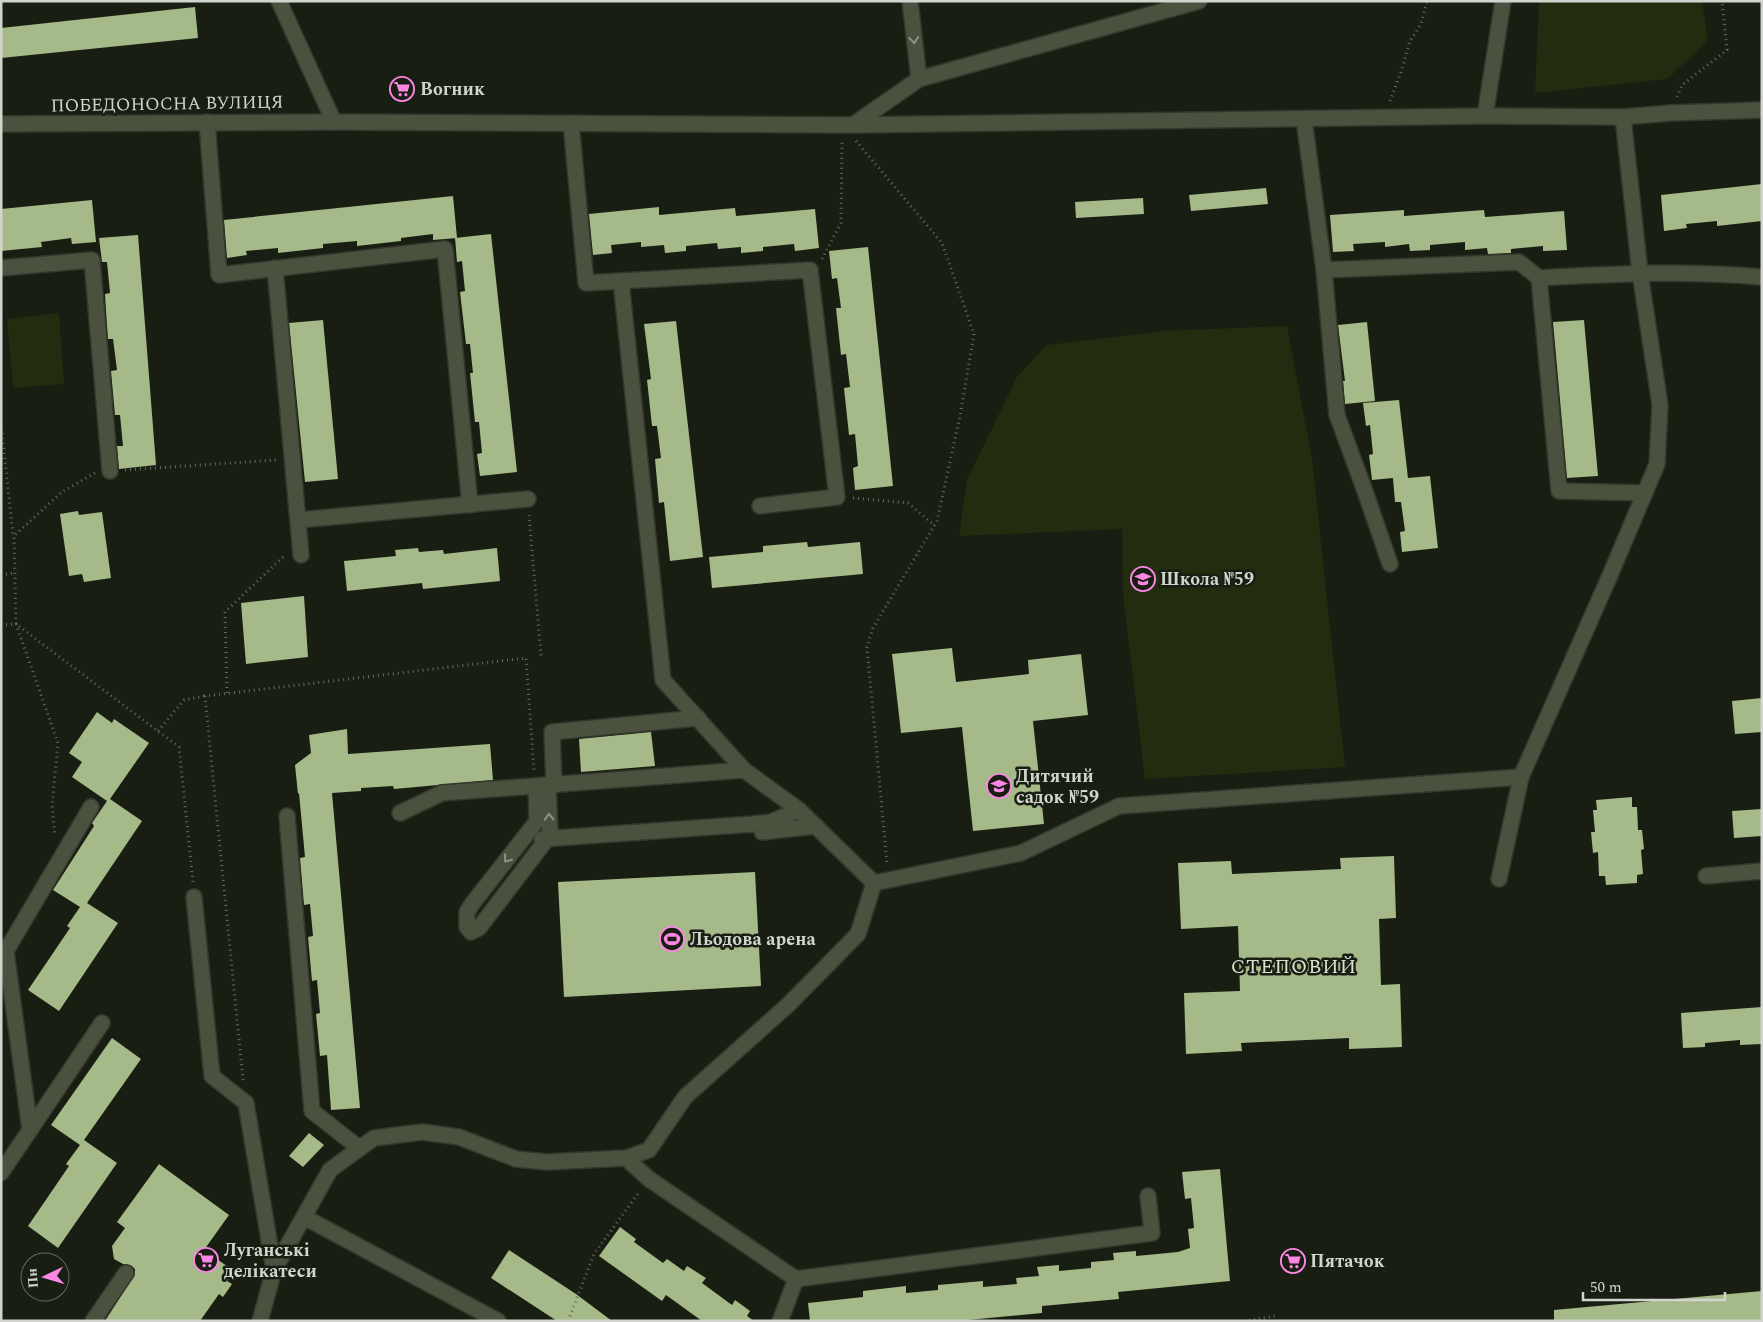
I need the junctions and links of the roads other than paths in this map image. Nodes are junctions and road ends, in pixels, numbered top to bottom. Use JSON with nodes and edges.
{"nodes":[{"id":1,"x":279,"y":1,"type":"edge"},
{"id":2,"x":910,"y":1,"type":"edge"},
{"id":3,"x":1199,"y":1,"type":"edge"},
{"id":4,"x":1503,"y":1,"type":"edge"},
{"id":5,"x":918,"y":79,"type":"junction"},
{"id":6,"x":1762,"y":110,"type":"edge"},
{"id":7,"x":1485,"y":116,"type":"junction"},
{"id":8,"x":1623,"y":117,"type":"junction"},
{"id":9,"x":1304,"y":119,"type":"junction"},
{"id":10,"x":207,"y":122,"type":"junction"},
{"id":11,"x":334,"y":122,"type":"junction"},
{"id":12,"x":571,"y":123,"type":"junction"},
{"id":13,"x":1,"y":124,"type":"edge"},
{"id":14,"x":848,"y":125,"type":"junction"},
{"id":15,"x":1,"y":268,"type":"edge"},
{"id":16,"x":275,"y":268,"type":"junction"},
{"id":17,"x":1324,"y":270,"type":"junction"},
{"id":18,"x":1640,"y":272,"type":"junction"},
{"id":19,"x":1762,"y":277,"type":"edge"},
{"id":20,"x":1539,"y":278,"type":"junction"},
{"id":21,"x":621,"y":281,"type":"junction"},
{"id":22,"x":110,"y":471,"type":"road end"},
{"id":23,"x":1645,"y":493,"type":"junction"},
{"id":24,"x":528,"y":499,"type":"road end"},
{"id":25,"x":470,"y":505,"type":"junction"},
{"id":26,"x":760,"y":506,"type":"dead end"},
{"id":27,"x":298,"y":520,"type":"junction"},
{"id":28,"x":300,"y":548,"type":"road end"},
{"id":29,"x":1390,"y":564,"type":"dead end"},
{"id":30,"x":698,"y":718,"type":"junction"},
{"id":31,"x":744,"y":770,"type":"junction"},
{"id":32,"x":1521,"y":777,"type":"junction"},
{"id":33,"x":546,"y":785,"type":"junction"},
{"id":34,"x":92,"y":807,"type":"dead end"},
{"id":35,"x":800,"y":810,"type":"junction"},
{"id":36,"x":400,"y":813,"type":"dead end"},
{"id":37,"x":287,"y":816,"type":"dead end"},
{"id":38,"x":816,"y":826,"type":"junction"},
{"id":39,"x":522,"y":840,"type":"junction"},
{"id":40,"x":543,"y":845,"type":"junction"},
{"id":41,"x":1762,"y":871,"type":"edge"},
{"id":42,"x":1706,"y":876,"type":"dead end"},
{"id":43,"x":1498,"y":879,"type":"dead end"},
{"id":44,"x":874,"y":883,"type":"junction"},
{"id":45,"x":194,"y":897,"type":"road end"},
{"id":46,"x":102,"y":1023,"type":"dead end"},
{"id":47,"x":30,"y":1130,"type":"junction"},
{"id":48,"x":359,"y":1148,"type":"junction"},
{"id":49,"x":626,"y":1158,"type":"junction"},
{"id":50,"x":1,"y":1173,"type":"edge"},
{"id":51,"x":1148,"y":1196,"type":"dead end"},
{"id":52,"x":304,"y":1217,"type":"junction"},
{"id":53,"x":274,"y":1270,"type":"junction"},
{"id":54,"x":126,"y":1274,"type":"dead end"},
{"id":55,"x":796,"y":1279,"type":"junction"},
{"id":56,"x":93,"y":1321,"type":"edge"},
{"id":57,"x":260,"y":1321,"type":"edge"},
{"id":58,"x":498,"y":1321,"type":"edge"},
{"id":59,"x":780,"y":1321,"type":"edge"}],
"edges":[{"from":1,"to":11,"type":"street"},
{"from":2,"to":5,"type":"street","one_way":true},
{"from":3,"to":5,"type":"street"},
{"from":4,"to":7,"type":"street"},
{"from":5,"to":14,"type":"street"},
{"from":6,"to":8,"type":"street","name":"ПОБЕДОНОСНА ВУЛИЦЯ"},
{"from":7,"to":8,"type":"street","name":"ПОБЕДОНОСНА ВУЛИЦЯ"},
{"from":7,"to":9,"type":"street","name":"ПОБЕДОНОСНА ВУЛИЦЯ"},
{"from":8,"to":18,"type":"street"},
{"from":9,"to":14,"type":"street","name":"ПОБЕДОНОСНА ВУЛИЦЯ"},
{"from":9,"to":17,"type":"street"},
{"from":10,"to":11,"type":"street","name":"ПОБЕДОНОСНА ВУЛИЦЯ"},
{"from":10,"to":13,"type":"street","name":"ПОБЕДОНОСНА ВУЛИЦЯ"},
{"from":10,"to":16,"type":"street"},
{"from":11,"to":12,"type":"street","name":"ПОБЕДОНОСНА ВУЛИЦЯ"},
{"from":12,"to":14,"type":"street","name":"ПОБЕДОНОСНА ВУЛИЦЯ"},
{"from":12,"to":21,"type":"street"},
{"from":15,"to":22,"type":"street"},
{"from":16,"to":25,"type":"street"},
{"from":16,"to":27,"type":"street"},
{"from":17,"to":20,"type":"street"},
{"from":17,"to":29,"type":"street"},
{"from":18,"to":19,"type":"street"},
{"from":18,"to":20,"type":"street"},
{"from":18,"to":23,"type":"street"},
{"from":20,"to":23,"type":"street"},
{"from":21,"to":26,"type":"street"},
{"from":21,"to":30,"type":"street"},
{"from":23,"to":32,"type":"street"},
{"from":24,"to":25,"type":"street"},
{"from":25,"to":27,"type":"street"},
{"from":27,"to":28,"type":"street"},
{"from":30,"to":31,"type":"street"},
{"from":30,"to":33,"type":"street"},
{"from":31,"to":33,"type":"street"},
{"from":31,"to":35,"type":"street"},
{"from":32,"to":43,"type":"street"},
{"from":32,"to":44,"type":"street"},
{"from":33,"to":36,"type":"street"},
{"from":33,"to":39,"type":"street"},
{"from":40,"to":33,"type":"street","one_way":true},
{"from":34,"to":47,"type":"street"},
{"from":35,"to":38,"type":"street"},
{"from":35,"to":40,"type":"street"},
{"from":37,"to":48,"type":"street"},
{"from":38,"to":40,"type":"street"},
{"from":38,"to":44,"type":"street"},
{"from":39,"to":40,"type":"street"},
{"from":39,"to":40,"type":"street","one_way":true},
{"from":41,"to":42,"type":"street"},
{"from":44,"to":49,"type":"street"},
{"from":45,"to":53,"type":"street"},
{"from":46,"to":47,"type":"street"},
{"from":47,"to":50,"type":"street"},
{"from":48,"to":49,"type":"street"},
{"from":48,"to":52,"type":"street"},
{"from":49,"to":55,"type":"street"},
{"from":51,"to":55,"type":"street"},
{"from":52,"to":53,"type":"street"},
{"from":52,"to":58,"type":"street"},
{"from":53,"to":57,"type":"street"},
{"from":54,"to":56,"type":"street"},
{"from":55,"to":59,"type":"street"}]}
